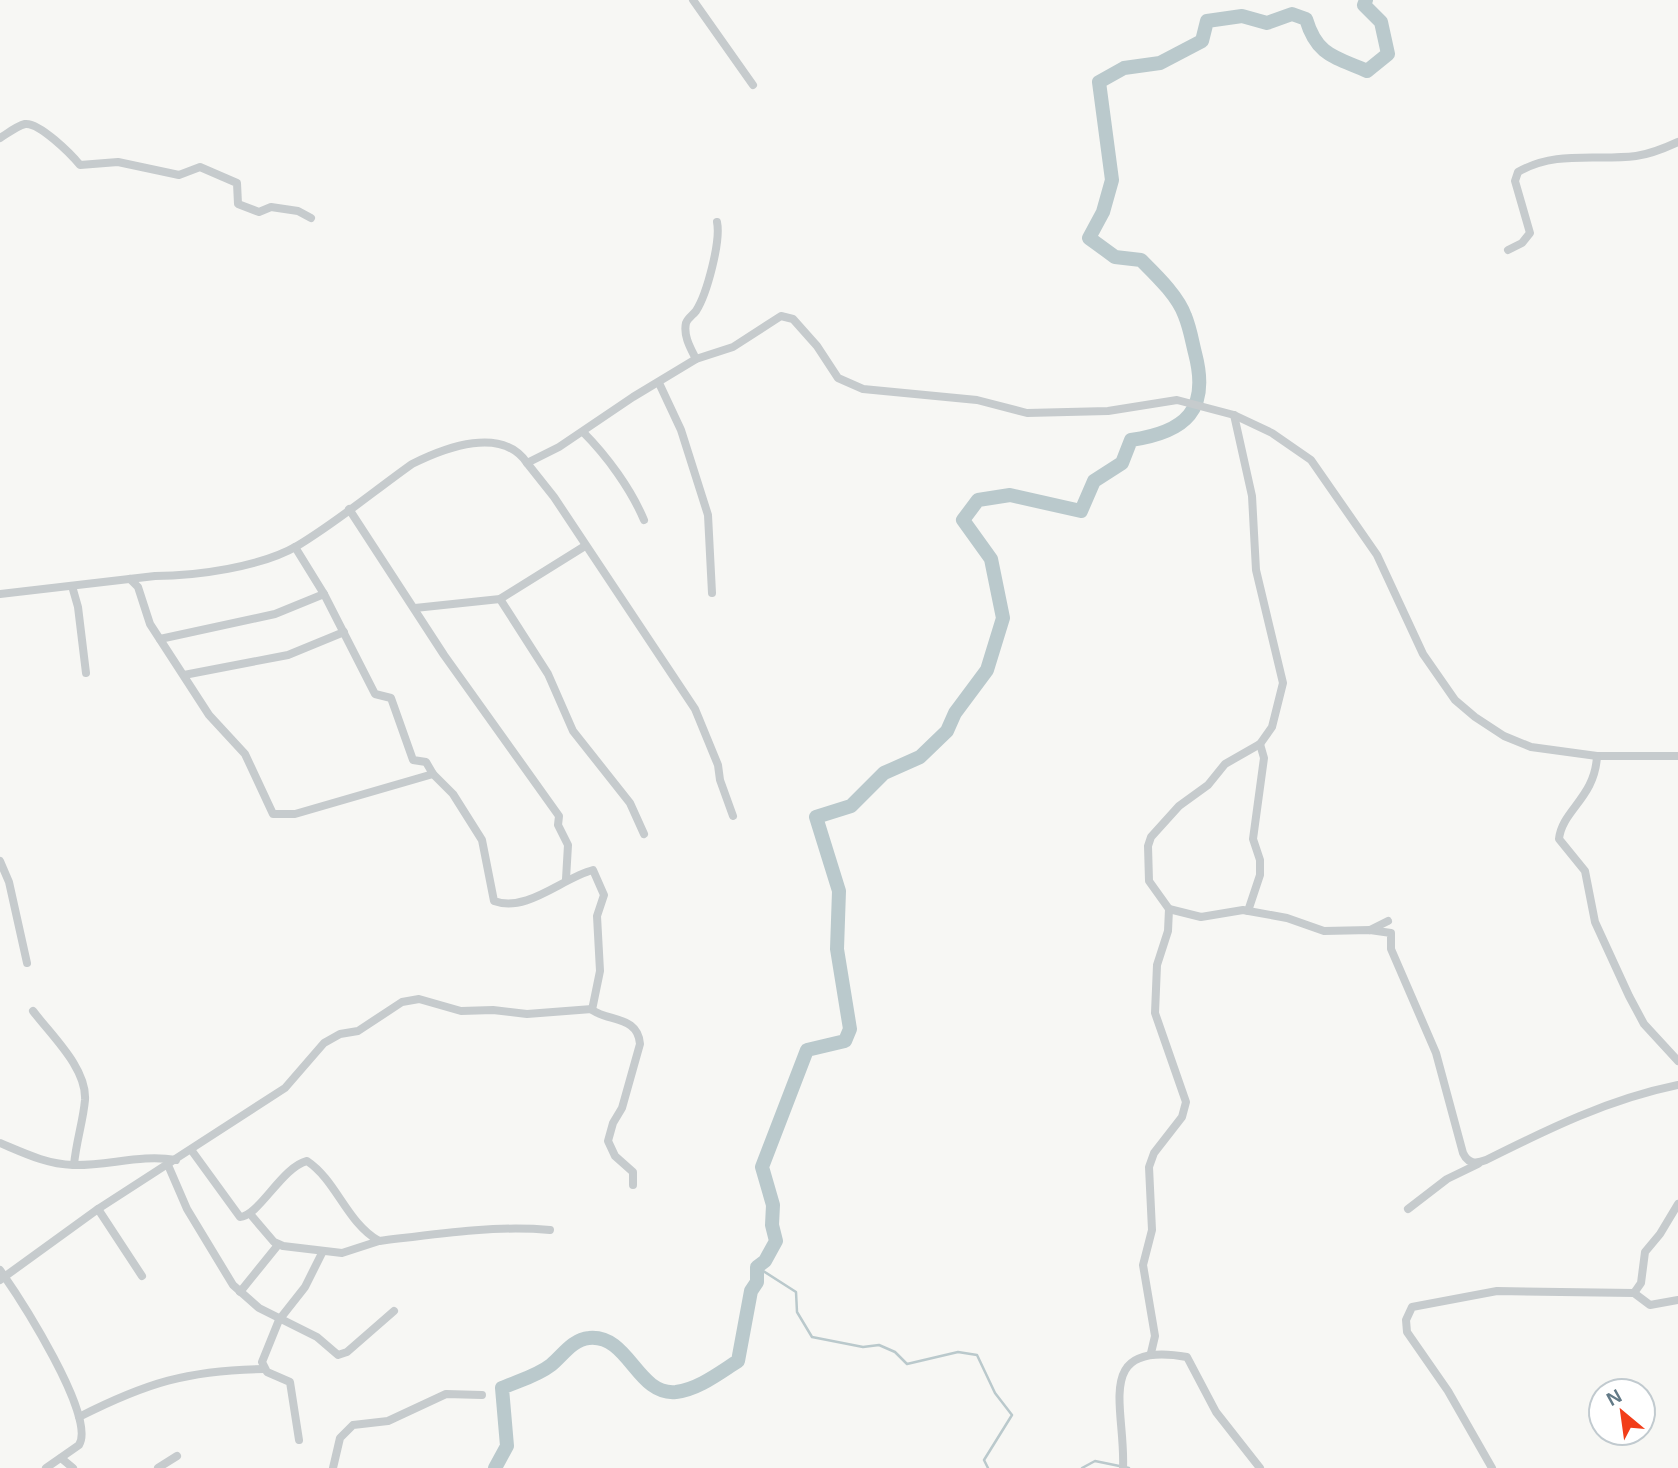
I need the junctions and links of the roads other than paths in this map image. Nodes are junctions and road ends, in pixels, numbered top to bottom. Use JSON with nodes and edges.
{"nodes":[{"id":1,"x":693,"y":0,"type":"edge"},
{"id":2,"x":753,"y":85,"type":"dead end"},
{"id":3,"x":0,"y":138,"type":"edge"},
{"id":4,"x":1678,"y":142,"type":"edge"},
{"id":5,"x":310,"y":218,"type":"dead end"},
{"id":6,"x":717,"y":222,"type":"dead end"},
{"id":7,"x":1508,"y":250,"type":"dead end"},
{"id":8,"x":696,"y":359,"type":"junction"},
{"id":9,"x":659,"y":383,"type":"junction"},
{"id":10,"x":1234,"y":415,"type":"junction"},
{"id":11,"x":583,"y":432,"type":"junction"},
{"id":12,"x":527,"y":463,"type":"junction"},
{"id":13,"x":349,"y":509,"type":"junction"},
{"id":14,"x":644,"y":520,"type":"dead end"},
{"id":15,"x":585,"y":546,"type":"junction"},
{"id":16,"x":295,"y":547,"type":"junction"},
{"id":17,"x":130,"y":579,"type":"junction"},
{"id":18,"x":72,"y":586,"type":"junction"},
{"id":19,"x":712,"y":593,"type":"dead end"},
{"id":20,"x":0,"y":594,"type":"edge"},
{"id":21,"x":324,"y":594,"type":"junction"},
{"id":22,"x":500,"y":599,"type":"junction"},
{"id":23,"x":415,"y":608,"type":"junction"},
{"id":24,"x":344,"y":632,"type":"junction"},
{"id":25,"x":160,"y":639,"type":"junction"},
{"id":26,"x":86,"y":673,"type":"dead end"},
{"id":27,"x":184,"y":675,"type":"junction"},
{"id":28,"x":1260,"y":744,"type":"junction"},
{"id":29,"x":1597,"y":756,"type":"junction"},
{"id":30,"x":1678,"y":756,"type":"edge"},
{"id":31,"x":433,"y":774,"type":"junction"},
{"id":32,"x":733,"y":816,"type":"dead end"},
{"id":33,"x":644,"y":834,"type":"dead end"},
{"id":34,"x":0,"y":861,"type":"edge"},
{"id":35,"x":566,"y":879,"type":"junction"},
{"id":36,"x":1169,"y":909,"type":"junction"},
{"id":37,"x":1248,"y":911,"type":"junction"},
{"id":38,"x":1388,"y":921,"type":"dead end"},
{"id":39,"x":1370,"y":930,"type":"junction"},
{"id":40,"x":27,"y":963,"type":"dead end"},
{"id":41,"x":592,"y":1009,"type":"junction"},
{"id":42,"x":33,"y":1012,"type":"dead end"},
{"id":43,"x":1678,"y":1061,"type":"edge"},
{"id":44,"x":1678,"y":1085,"type":"edge"},
{"id":45,"x":0,"y":1143,"type":"edge"},
{"id":46,"x":192,"y":1151,"type":"junction"},
{"id":47,"x":172,"y":1163,"type":"junction"},
{"id":48,"x":1478,"y":1164,"type":"junction"},
{"id":49,"x":74,"y":1165,"type":"junction"},
{"id":50,"x":633,"y":1185,"type":"dead end"},
{"id":51,"x":1678,"y":1204,"type":"edge"},
{"id":52,"x":98,"y":1209,"type":"junction"},
{"id":53,"x":1408,"y":1209,"type":"dead end"},
{"id":54,"x":251,"y":1214,"type":"junction"},
{"id":55,"x":550,"y":1230,"type":"dead end"},
{"id":56,"x":379,"y":1241,"type":"junction"},
{"id":57,"x":278,"y":1245,"type":"junction"},
{"id":58,"x":322,"y":1253,"type":"junction"},
{"id":59,"x":2,"y":1276,"type":"edge"},
{"id":60,"x":142,"y":1276,"type":"dead end"},
{"id":61,"x":240,"y":1292,"type":"junction"},
{"id":62,"x":1634,"y":1293,"type":"junction"},
{"id":63,"x":1678,"y":1300,"type":"edge"},
{"id":64,"x":394,"y":1311,"type":"dead end"},
{"id":65,"x":279,"y":1320,"type":"junction"},
{"id":66,"x":1151,"y":1353,"type":"junction"},
{"id":67,"x":264,"y":1369,"type":"junction"},
{"id":68,"x":482,"y":1395,"type":"dead end"},
{"id":69,"x":79,"y":1417,"type":"junction"},
{"id":70,"x":299,"y":1440,"type":"dead end"},
{"id":71,"x":177,"y":1456,"type":"dead end"},
{"id":72,"x":61,"y":1458,"type":"junction"},
{"id":73,"x":1123,"y":1463,"type":"edge"},
{"id":74,"x":46,"y":1468,"type":"edge"},
{"id":75,"x":74,"y":1468,"type":"edge"},
{"id":76,"x":158,"y":1468,"type":"edge"},
{"id":77,"x":333,"y":1468,"type":"edge"},
{"id":78,"x":1260,"y":1468,"type":"edge"},
{"id":79,"x":1492,"y":1468,"type":"edge"}],
"edges":[{"from":1,"to":2,"type":"street"},
{"from":3,"to":5,"type":"street"},
{"from":4,"to":7,"type":"street"},
{"from":6,"to":8,"type":"street"},
{"from":8,"to":9,"type":"street"},
{"from":8,"to":10,"type":"street"},
{"from":9,"to":11,"type":"street"},
{"from":9,"to":19,"type":"street"},
{"from":10,"to":28,"type":"street"},
{"from":10,"to":29,"type":"street"},
{"from":11,"to":12,"type":"street"},
{"from":11,"to":14,"type":"street"},
{"from":12,"to":13,"type":"street"},
{"from":12,"to":15,"type":"street"},
{"from":13,"to":16,"type":"street"},
{"from":13,"to":23,"type":"street"},
{"from":15,"to":22,"type":"street"},
{"from":15,"to":32,"type":"street"},
{"from":16,"to":17,"type":"street"},
{"from":16,"to":21,"type":"street"},
{"from":17,"to":18,"type":"street"},
{"from":17,"to":25,"type":"street"},
{"from":18,"to":20,"type":"street"},
{"from":18,"to":26,"type":"street"},
{"from":21,"to":24,"type":"street"},
{"from":21,"to":25,"type":"street"},
{"from":22,"to":23,"type":"street"},
{"from":22,"to":33,"type":"street"},
{"from":23,"to":35,"type":"street"},
{"from":24,"to":27,"type":"street"},
{"from":24,"to":31,"type":"street"},
{"from":25,"to":27,"type":"street"},
{"from":27,"to":31,"type":"street"},
{"from":28,"to":36,"type":"street"},
{"from":28,"to":37,"type":"street"},
{"from":29,"to":30,"type":"street"},
{"from":29,"to":43,"type":"street"},
{"from":31,"to":35,"type":"street"},
{"from":34,"to":40,"type":"street"},
{"from":35,"to":41,"type":"street"},
{"from":36,"to":37,"type":"street"},
{"from":36,"to":66,"type":"street"},
{"from":37,"to":39,"type":"street"},
{"from":38,"to":39,"type":"street"},
{"from":39,"to":48,"type":"street"},
{"from":41,"to":46,"type":"street"},
{"from":41,"to":50,"type":"street"},
{"from":42,"to":49,"type":"street"},
{"from":44,"to":48,"type":"street"},
{"from":45,"to":49,"type":"street"},
{"from":46,"to":47,"type":"street"},
{"from":46,"to":54,"type":"street"},
{"from":47,"to":49,"type":"street"},
{"from":47,"to":52,"type":"street"},
{"from":47,"to":61,"type":"street"},
{"from":48,"to":53,"type":"street"},
{"from":51,"to":62,"type":"street"},
{"from":52,"to":59,"type":"street"},
{"from":52,"to":60,"type":"street"},
{"from":54,"to":56,"type":"street"},
{"from":54,"to":57,"type":"street"},
{"from":55,"to":56,"type":"street"},
{"from":56,"to":58,"type":"street"},
{"from":57,"to":58,"type":"street"},
{"from":57,"to":61,"type":"street"},
{"from":58,"to":65,"type":"street"},
{"from":59,"to":69,"type":"street"},
{"from":61,"to":65,"type":"street"},
{"from":62,"to":63,"type":"street"},
{"from":62,"to":79,"type":"street"},
{"from":64,"to":65,"type":"street"},
{"from":65,"to":67,"type":"street"},
{"from":66,"to":73,"type":"street"},
{"from":66,"to":78,"type":"street"},
{"from":67,"to":69,"type":"street"},
{"from":67,"to":70,"type":"street"},
{"from":68,"to":77,"type":"street"},
{"from":69,"to":72,"type":"street"},
{"from":71,"to":76,"type":"street"},
{"from":72,"to":74,"type":"street"},
{"from":72,"to":75,"type":"street"}]}
